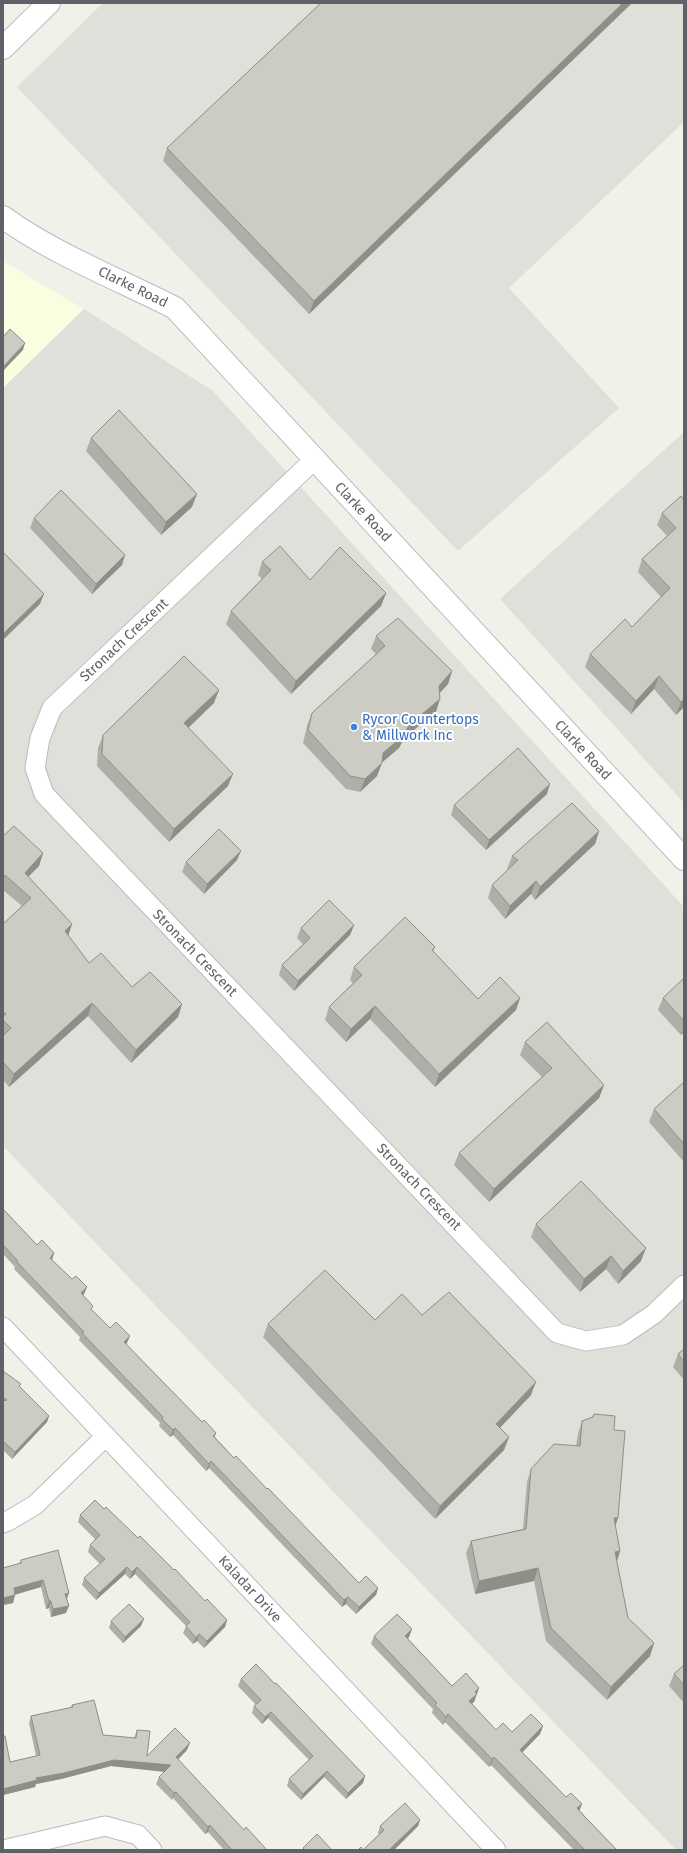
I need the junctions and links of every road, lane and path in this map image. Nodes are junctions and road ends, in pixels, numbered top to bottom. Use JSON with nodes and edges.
{"nodes":[{"id":1,"x":49,"y":3,"type":"edge"},
{"id":2,"x":3,"y":48,"type":"edge"},
{"id":3,"x":7,"y":223,"type":"edge"},
{"id":4,"x":315,"y":459,"type":"junction"},
{"id":5,"x":684,"y":858,"type":"edge"},
{"id":6,"x":684,"y":1286,"type":"edge"},
{"id":7,"x":3,"y":1327,"type":"edge"},
{"id":8,"x":106,"y":1436,"type":"junction"},
{"id":9,"x":3,"y":1523,"type":"edge"},
{"id":10,"x":487,"y":1847,"type":"edge"},
{"id":11,"x":3,"y":1850,"type":"edge"},
{"id":12,"x":152,"y":1850,"type":"edge"}],
"edges":[{"from":1,"to":2,"type":"main road"},
{"from":3,"to":4,"type":"main road","name":"Clarke Road"},
{"from":4,"to":5,"type":"main road","name":"Clarke Road"},
{"from":4,"to":6,"type":"street","name":"Stronach Crescent"},
{"from":7,"to":8,"type":"street","name":"Kaladar Drive"},
{"from":8,"to":9,"type":"street"},
{"from":8,"to":10,"type":"street","name":"Kaladar Drive"},
{"from":11,"to":12,"type":"street"}]}
